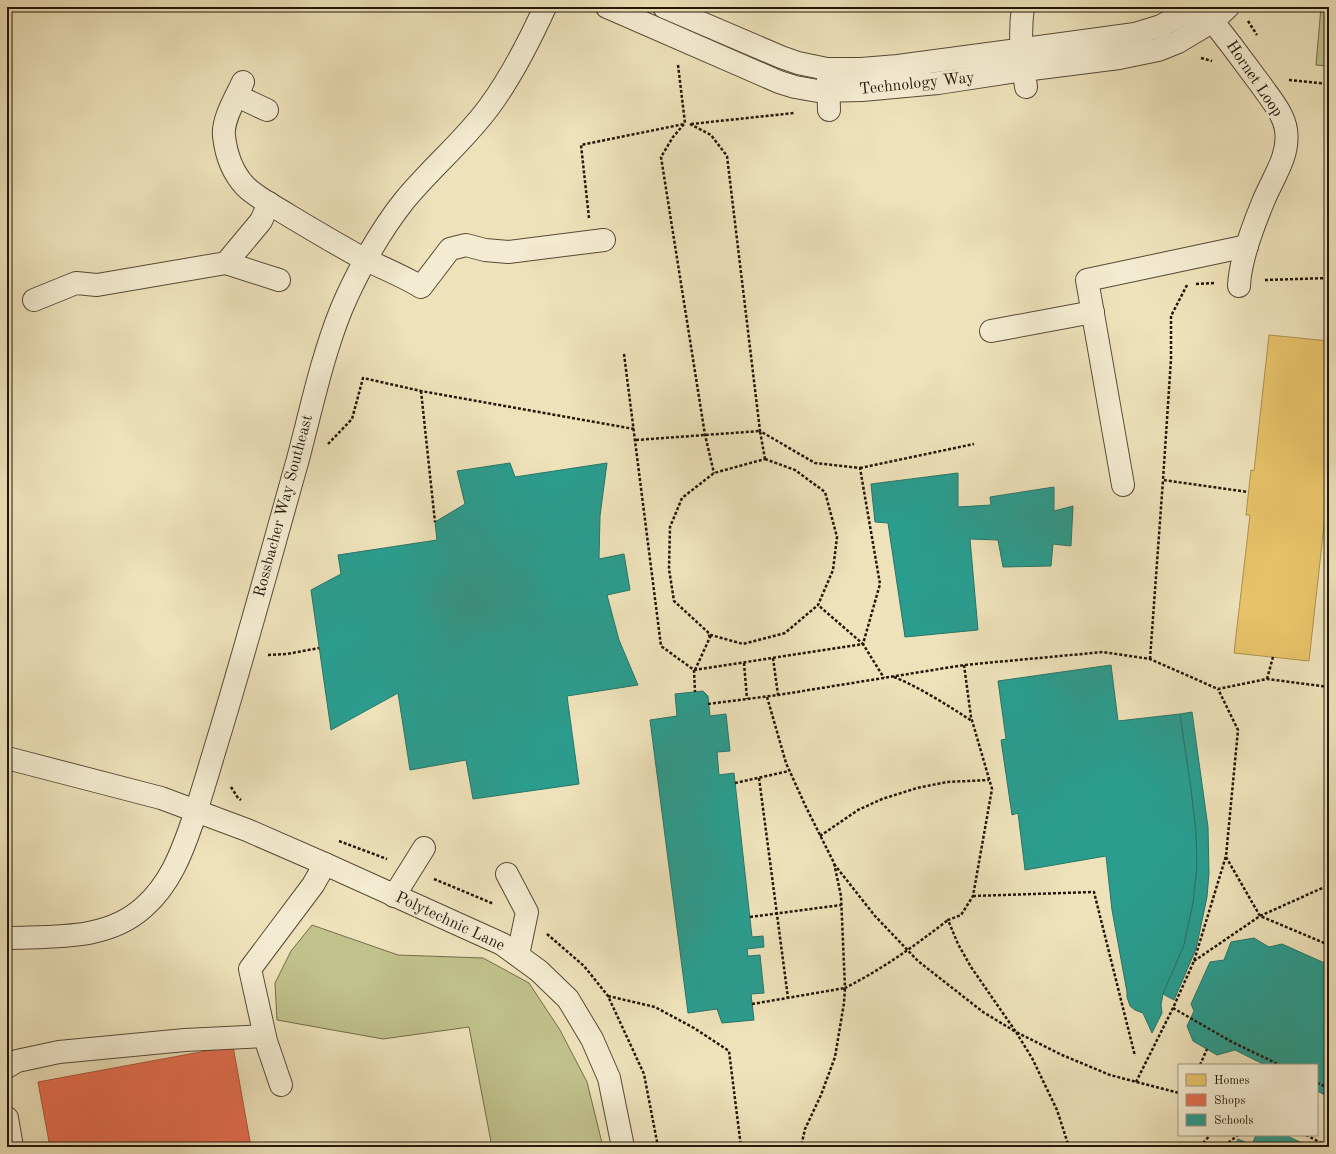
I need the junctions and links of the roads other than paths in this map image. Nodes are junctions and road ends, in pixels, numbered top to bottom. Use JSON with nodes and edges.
{"nodes":[{"id":1,"x":545,"y":7,"type":"edge"},
{"id":2,"x":607,"y":7,"type":"edge"},
{"id":3,"x":664,"y":7,"type":"edge"},
{"id":4,"x":1023,"y":7,"type":"edge"},
{"id":5,"x":1196,"y":7,"type":"edge"},
{"id":6,"x":1214,"y":12,"type":"edge"},
{"id":7,"x":827,"y":69,"type":"junction"},
{"id":8,"x":1023,"y":69,"type":"junction"},
{"id":9,"x":829,"y":101,"type":"junction"},
{"id":10,"x":267,"y":110,"type":"dead end"},
{"id":11,"x":269,"y":203,"type":"junction"},
{"id":12,"x":604,"y":240,"type":"dead end"},
{"id":13,"x":1247,"y":246,"type":"junction"},
{"id":14,"x":366,"y":260,"type":"junction"},
{"id":15,"x":226,"y":263,"type":"junction"},
{"id":16,"x":279,"y":280,"type":"dead end"},
{"id":17,"x":1238,"y":286,"type":"dead end"},
{"id":18,"x":34,"y":300,"type":"dead end"},
{"id":19,"x":1093,"y":312,"type":"junction"},
{"id":20,"x":991,"y":331,"type":"dead end"},
{"id":21,"x":1123,"y":485,"type":"dead end"},
{"id":22,"x":7,"y":758,"type":"edge"},
{"id":23,"x":196,"y":811,"type":"junction"},
{"id":24,"x":424,"y":848,"type":"dead end"},
{"id":25,"x":326,"y":864,"type":"junction"},
{"id":26,"x":506,"y":874,"type":"dead end"},
{"id":27,"x":394,"y":896,"type":"junction"},
{"id":28,"x":7,"y":938,"type":"edge"},
{"id":29,"x":518,"y":955,"type":"junction"},
{"id":30,"x":264,"y":1036,"type":"junction"},
{"id":31,"x":7,"y":1067,"type":"edge"},
{"id":32,"x":281,"y":1085,"type":"dead end"},
{"id":33,"x":7,"y":1118,"type":"edge"},
{"id":34,"x":12,"y":1147,"type":"edge"},
{"id":35,"x":623,"y":1147,"type":"edge"}],
"edges":[{"from":1,"to":14,"type":"street","name":"Rossbacher Way Southeast"},
{"from":2,"to":9,"type":"street","name":"Technology Way"},
{"from":3,"to":7,"type":"street","name":"Technology Way"},
{"from":4,"to":8,"type":"street"},
{"from":5,"to":8,"type":"street","name":"Technology Way"},
{"from":6,"to":8,"type":"street","name":"Technology Way"},
{"from":6,"to":13,"type":"street","name":"Hornet Loop"},
{"from":7,"to":8,"type":"street","name":"Technology Way"},
{"from":7,"to":9,"type":"street"},
{"from":8,"to":9,"type":"street","name":"Technology Way"},
{"from":10,"to":11,"type":"street"},
{"from":11,"to":14,"type":"street"},
{"from":11,"to":15,"type":"street"},
{"from":12,"to":14,"type":"street"},
{"from":13,"to":17,"type":"street","name":"Hornet Loop"},
{"from":13,"to":19,"type":"street"},
{"from":14,"to":23,"type":"street","name":"Rossbacher Way Southeast"},
{"from":15,"to":16,"type":"street"},
{"from":15,"to":18,"type":"street"},
{"from":19,"to":20,"type":"street"},
{"from":19,"to":21,"type":"street"},
{"from":22,"to":23,"type":"street","name":"Polytechnic Lane"},
{"from":23,"to":25,"type":"street","name":"Polytechnic Lane"},
{"from":23,"to":28,"type":"street","name":"Rossbacher Way Southeast"},
{"from":24,"to":27,"type":"street"},
{"from":25,"to":27,"type":"street","name":"Polytechnic Lane"},
{"from":25,"to":30,"type":"street"},
{"from":26,"to":29,"type":"street"},
{"from":27,"to":29,"type":"street","name":"Polytechnic Lane"},
{"from":29,"to":35,"type":"street","name":"Polytechnic Lane"},
{"from":30,"to":31,"type":"street"},
{"from":30,"to":32,"type":"street"},
{"from":33,"to":34,"type":"street"}]}
